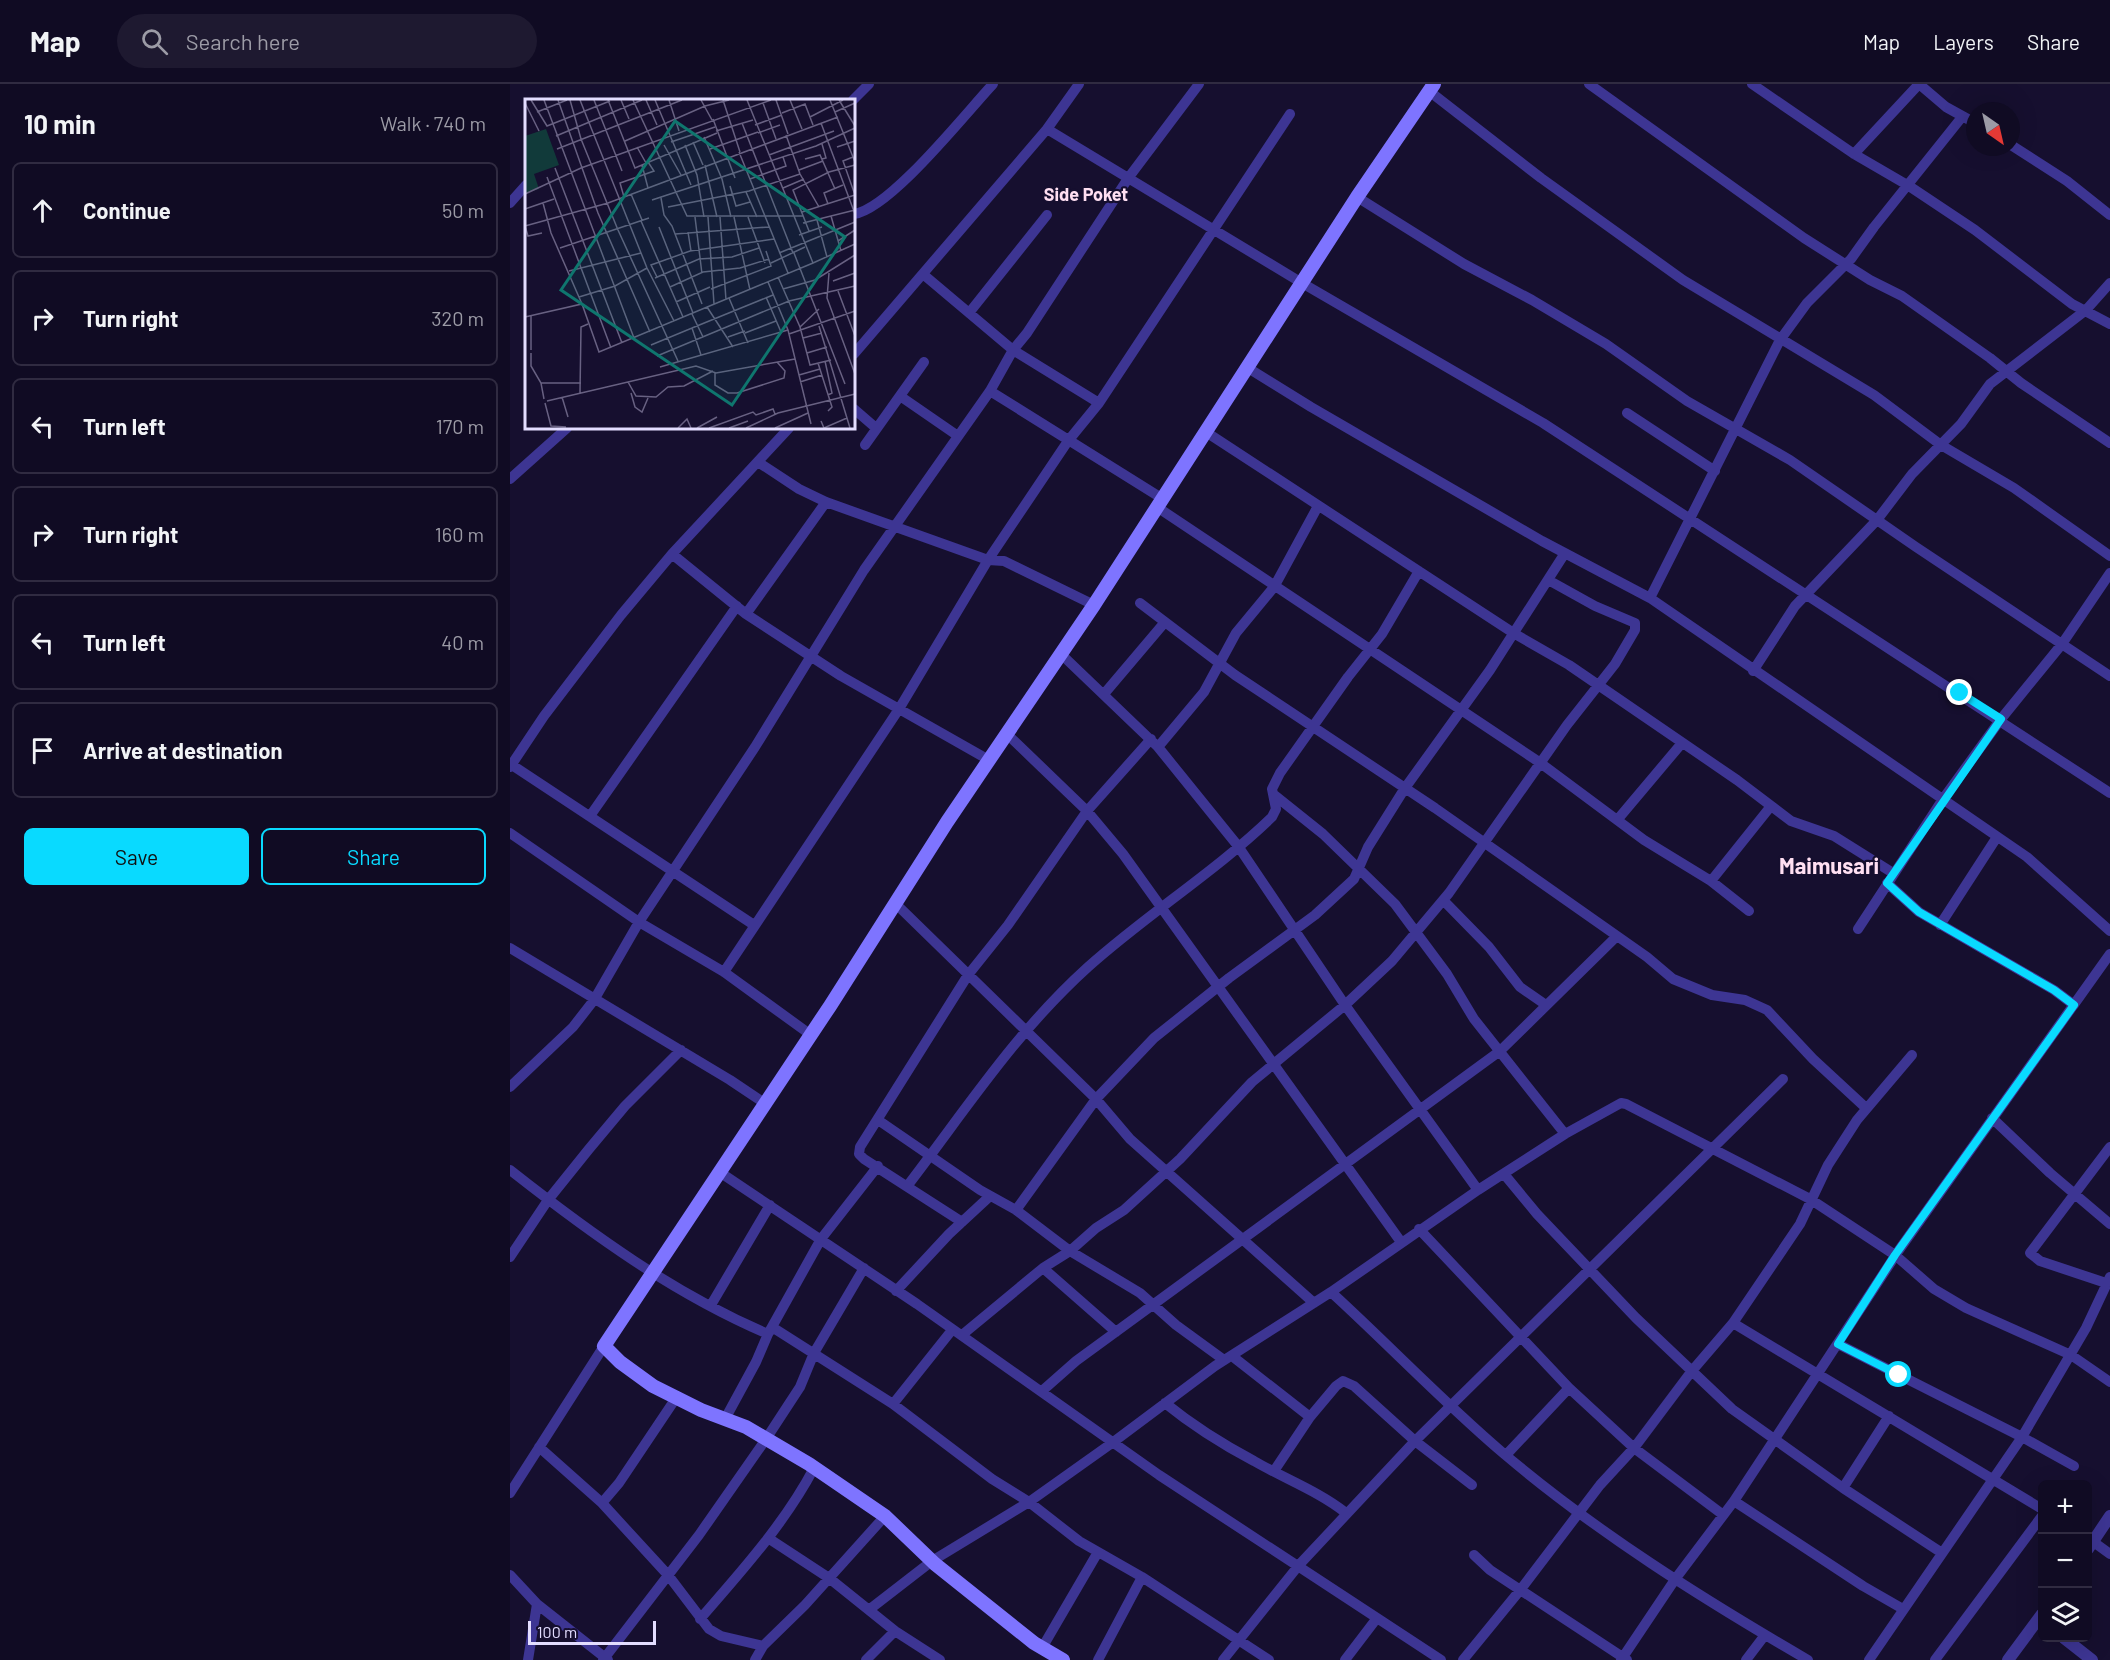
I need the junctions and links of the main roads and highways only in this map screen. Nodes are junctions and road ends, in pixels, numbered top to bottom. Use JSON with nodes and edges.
{"nodes":[{"id":1,"x":1431,"y":87,"type":"edge"},
{"id":2,"x":1051,"y":1655,"type":"edge"}],
"edges":[{"from":1,"to":2,"type":"main road"}]}
